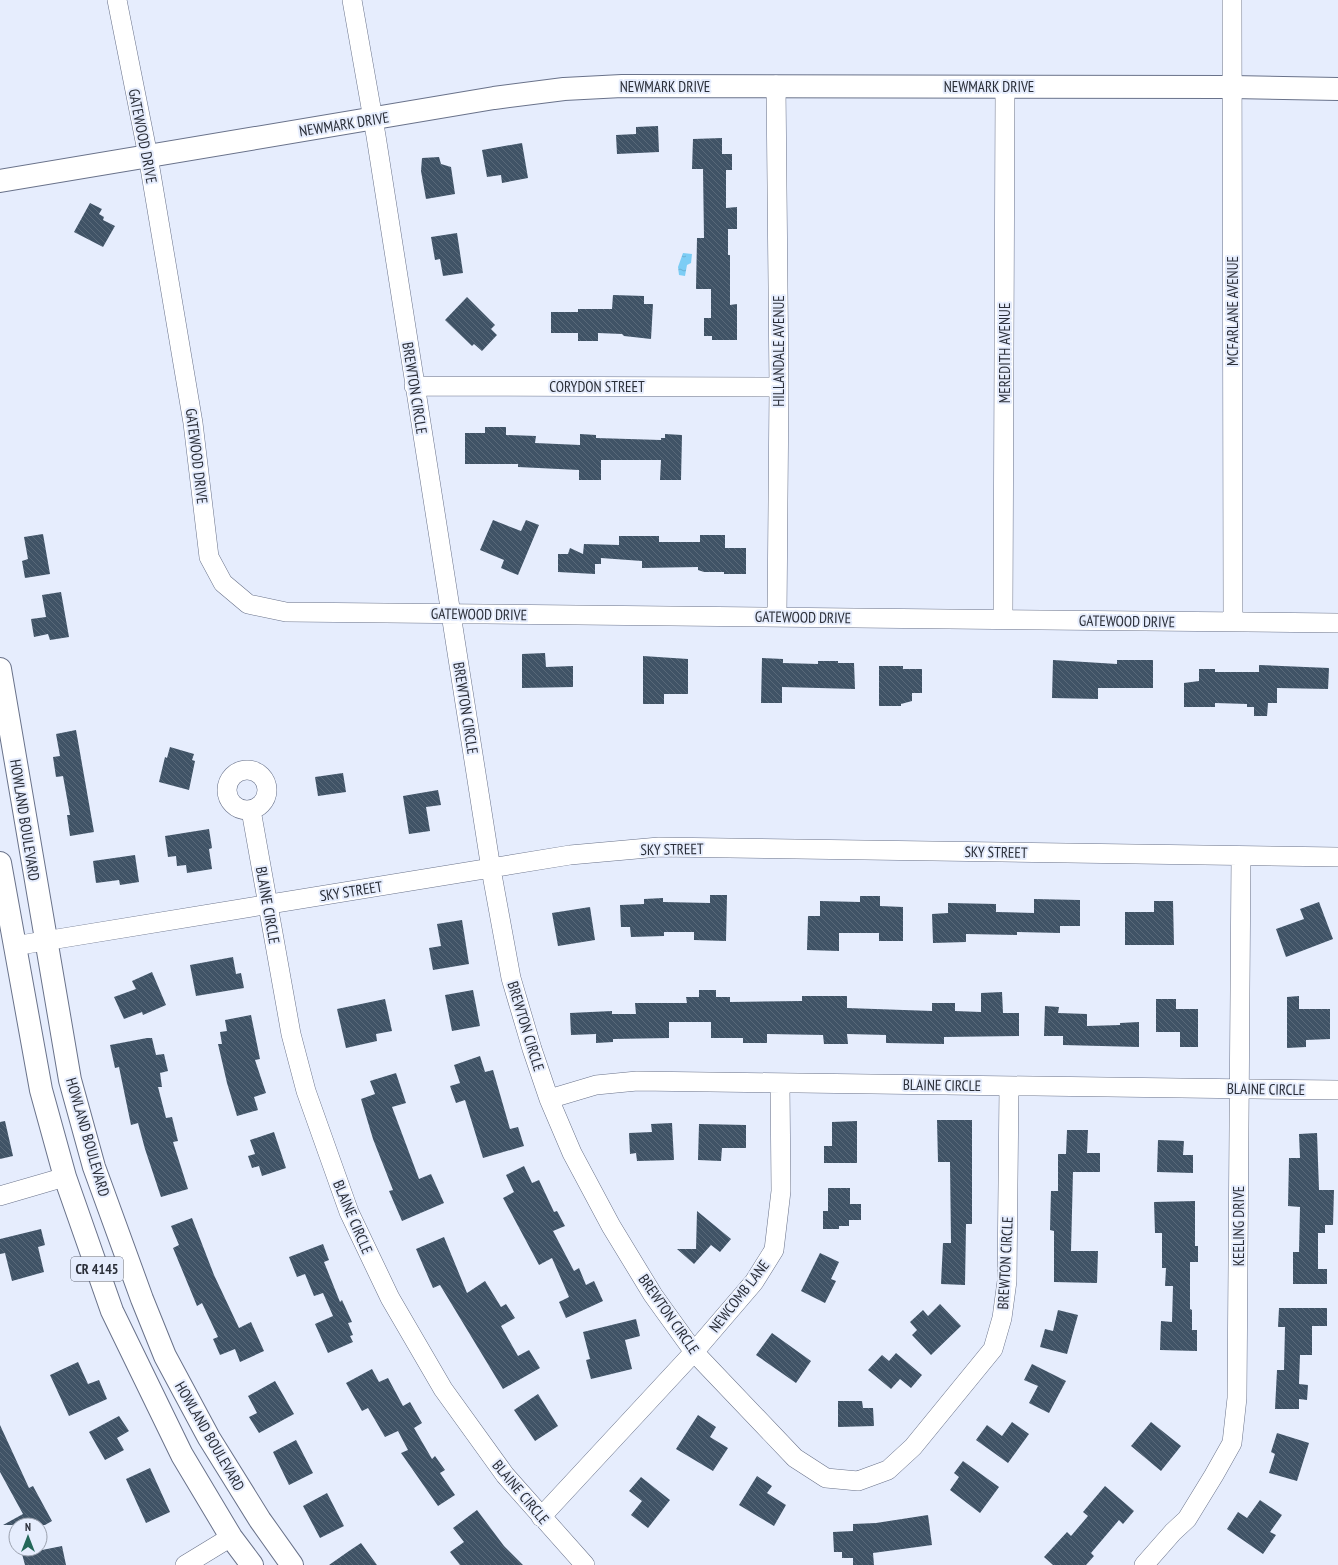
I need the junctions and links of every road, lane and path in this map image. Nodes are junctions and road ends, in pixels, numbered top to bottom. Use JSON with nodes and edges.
{"nodes":[{"id":1,"x":117,"y":0,"type":"edge"},
{"id":2,"x":352,"y":0,"type":"edge"},
{"id":3,"x":1232,"y":0,"type":"edge"},
{"id":4,"x":776,"y":85,"type":"junction"},
{"id":5,"x":1005,"y":87,"type":"junction"},
{"id":6,"x":1232,"y":87,"type":"junction"},
{"id":7,"x":1338,"y":89,"type":"edge"},
{"id":8,"x":373,"y":119,"type":"junction"},
{"id":9,"x":148,"y":156,"type":"junction"},
{"id":10,"x":0,"y":181,"type":"edge"},
{"id":11,"x":414,"y":386,"type":"junction"},
{"id":12,"x":779,"y":386,"type":"junction"},
{"id":13,"x":451,"y":614,"type":"junction"},
{"id":14,"x":776,"y":617,"type":"junction"},
{"id":15,"x":1003,"y":619,"type":"junction"},
{"id":16,"x":1233,"y":622,"type":"junction"},
{"id":17,"x":1338,"y":623,"type":"edge"},
{"id":18,"x":0,"y":669,"type":"edge"},
{"id":19,"x":251,"y":810,"type":"dead end"},
{"id":20,"x":1241,"y":856,"type":"junction"},
{"id":21,"x":1338,"y":857,"type":"edge"},
{"id":22,"x":0,"y":863,"type":"edge"},
{"id":23,"x":491,"y":869,"type":"junction"},
{"id":24,"x":268,"y":904,"type":"junction"},
{"id":25,"x":45,"y":941,"type":"junction"},
{"id":26,"x":14,"y":946,"type":"junction"},
{"id":27,"x":780,"y":1083,"type":"junction"},
{"id":28,"x":1009,"y":1086,"type":"junction"},
{"id":29,"x":1238,"y":1088,"type":"junction"},
{"id":30,"x":1338,"y":1090,"type":"edge"},
{"id":31,"x":549,"y":1099,"type":"junction"},
{"id":32,"x":65,"y":1177,"type":"junction"},
{"id":33,"x":0,"y":1196,"type":"edge"},
{"id":34,"x":694,"y":1352,"type":"junction"},
{"id":35,"x":541,"y":1517,"type":"junction"},
{"id":36,"x":231,"y":1537,"type":"junction"},
{"id":37,"x":185,"y":1565,"type":"edge"},
{"id":38,"x":252,"y":1565,"type":"edge"},
{"id":39,"x":292,"y":1565,"type":"edge"},
{"id":40,"x":585,"y":1565,"type":"edge"},
{"id":41,"x":1144,"y":1565,"type":"edge"}],
"edges":[{"from":1,"to":9,"type":"street","name":"GATEWOOD DRIVE"},
{"from":2,"to":8,"type":"street","name":"BREWTON CIRCLE"},
{"from":3,"to":6,"type":"street","name":"MCFARLANE AVENUE"},
{"from":4,"to":5,"type":"main road","name":"NEWMARK DRIVE"},
{"from":4,"to":8,"type":"main road","name":"NEWMARK DRIVE"},
{"from":4,"to":12,"type":"street","name":"HILLANDALE AVENUE"},
{"from":5,"to":6,"type":"main road","name":"NEWMARK DRIVE"},
{"from":5,"to":15,"type":"street","name":"MEREDITH AVENUE"},
{"from":6,"to":7,"type":"main road","name":"NEWMARK DRIVE"},
{"from":6,"to":16,"type":"street","name":"MCFARLANE AVENUE"},
{"from":8,"to":9,"type":"main road","name":"NEWMARK DRIVE"},
{"from":8,"to":11,"type":"street","name":"BREWTON CIRCLE"},
{"from":9,"to":10,"type":"main road","name":"NEWMARK DRIVE"},
{"from":9,"to":13,"type":"street","name":"GATEWOOD DRIVE"},
{"from":11,"to":12,"type":"street","name":"CORYDON STREET"},
{"from":11,"to":13,"type":"street","name":"BREWTON CIRCLE"},
{"from":12,"to":14,"type":"street","name":"HILLANDALE AVENUE"},
{"from":13,"to":14,"type":"street","name":"GATEWOOD DRIVE"},
{"from":13,"to":23,"type":"street","name":"BREWTON CIRCLE"},
{"from":14,"to":15,"type":"street","name":"GATEWOOD DRIVE"},
{"from":15,"to":16,"type":"street","name":"GATEWOOD DRIVE"},
{"from":16,"to":17,"type":"street","name":"GATEWOOD DRIVE"},
{"from":18,"to":25,"type":"main road","name":"HOWLAND BOULEVARD","number":"CR 4145"},
{"from":19,"to":24,"type":"street","name":"BLAINE CIRCLE"},
{"from":20,"to":21,"type":"street","name":"SKY STREET"},
{"from":20,"to":23,"type":"street","name":"SKY STREET"},
{"from":20,"to":29,"type":"street","name":"KEELING DRIVE"},
{"from":22,"to":26,"type":"main road","name":"HOWLAND BOULEVARD","number":"CR 4145"},
{"from":23,"to":24,"type":"street","name":"SKY STREET"},
{"from":23,"to":31,"type":"street","name":"BREWTON CIRCLE"},
{"from":24,"to":25,"type":"street","name":"SKY STREET"},
{"from":24,"to":35,"type":"street","name":"BLAINE CIRCLE"},
{"from":25,"to":26,"type":"street","name":"SKY STREET"},
{"from":25,"to":39,"type":"main road","name":"HOWLAND BOULEVARD","number":"CR 4145"},
{"from":26,"to":32,"type":"main road","name":"HOWLAND BOULEVARD","number":"CR 4145"},
{"from":27,"to":28,"type":"street","name":"BLAINE CIRCLE"},
{"from":27,"to":31,"type":"street","name":"BLAINE CIRCLE"},
{"from":27,"to":34,"type":"street","name":"NEWCOMB LANE"},
{"from":28,"to":29,"type":"street","name":"BLAINE CIRCLE"},
{"from":28,"to":34,"type":"street","name":"BREWTON CIRCLE"},
{"from":29,"to":30,"type":"street","name":"BLAINE CIRCLE"},
{"from":29,"to":41,"type":"street","name":"KEELING DRIVE"},
{"from":31,"to":34,"type":"street","name":"BREWTON CIRCLE"},
{"from":32,"to":33,"type":"street"},
{"from":32,"to":36,"type":"main road","name":"HOWLAND BOULEVARD","number":"CR 4145"},
{"from":34,"to":35,"type":"street","name":"NEWCOMB LANE"},
{"from":35,"to":40,"type":"street","name":"BLAINE CIRCLE"},
{"from":36,"to":37,"type":"street"},
{"from":36,"to":38,"type":"main road","name":"HOWLAND BOULEVARD","number":"CR 4145"}]}
